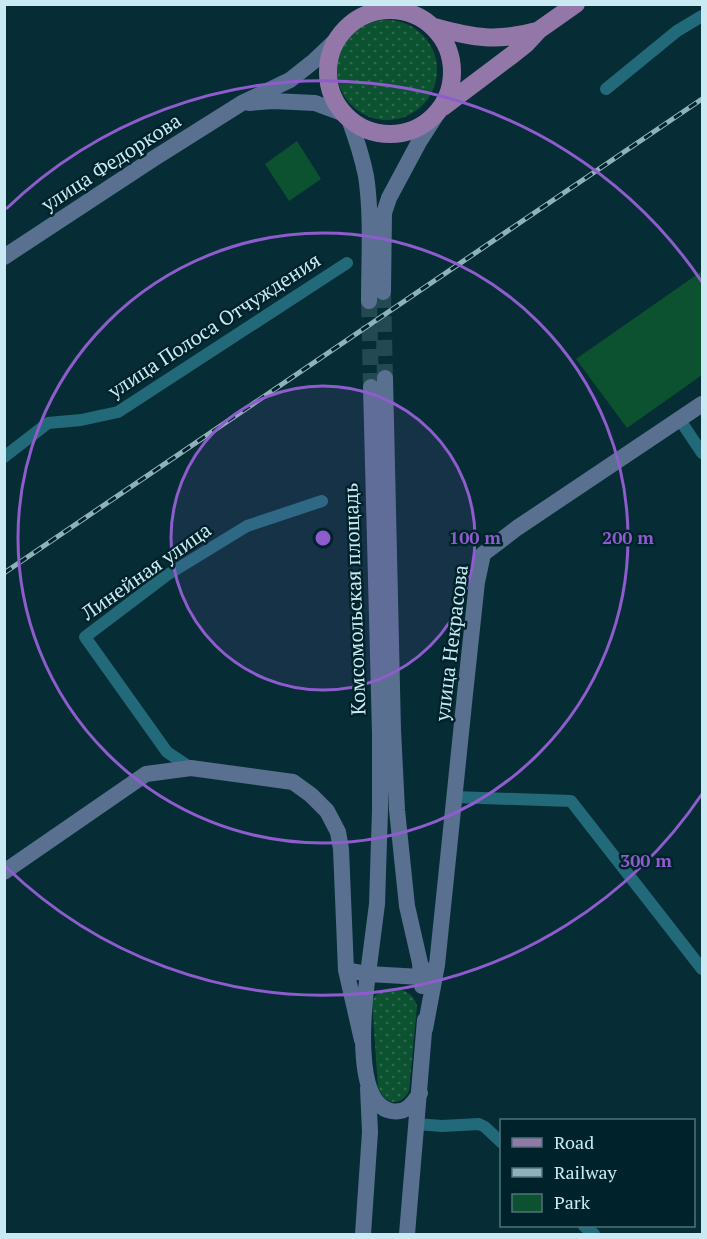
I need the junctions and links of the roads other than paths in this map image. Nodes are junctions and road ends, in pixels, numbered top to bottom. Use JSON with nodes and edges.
{"nodes":[{"id":1,"x":356,"y":4,"type":"edge"},
{"id":2,"x":576,"y":4,"type":"edge"},
{"id":3,"x":400,"y":7,"type":"edge"},
{"id":4,"x":702,"y":16,"type":"edge"},
{"id":5,"x":349,"y":25,"type":"junction"},
{"id":6,"x":434,"y":27,"type":"junction"},
{"id":7,"x":539,"y":30,"type":"junction"},
{"id":8,"x":337,"y":39,"type":"junction"},
{"id":9,"x":606,"y":89,"type":"dead end"},
{"id":10,"x":242,"y":103,"type":"junction"},
{"id":11,"x":440,"y":110,"type":"junction"},
{"id":12,"x":346,"y":116,"type":"junction"},
{"id":13,"x":4,"y":257,"type":"edge"},
{"id":14,"x":347,"y":264,"type":"dead end"},
{"id":15,"x":702,"y":404,"type":"edge"},
{"id":16,"x":680,"y":420,"type":"junction"},
{"id":17,"x":702,"y":453,"type":"edge"},
{"id":18,"x":4,"y":458,"type":"edge"},
{"id":19,"x":322,"y":501,"type":"dead end"},
{"id":20,"x":191,"y":768,"type":"junction"},
{"id":21,"x":454,"y":797,"type":"junction"},
{"id":22,"x":4,"y":872,"type":"edge"},
{"id":23,"x":437,"y":965,"type":"junction"},
{"id":24,"x":702,"y":969,"type":"edge"},
{"id":25,"x":346,"y":970,"type":"junction"},
{"id":26,"x":368,"y":974,"type":"junction"},
{"id":27,"x":421,"y":977,"type":"junction"},
{"id":28,"x":425,"y":1029,"type":"junction"},
{"id":29,"x":363,"y":1040,"type":"junction"},
{"id":30,"x":368,"y":1087,"type":"junction"},
{"id":31,"x":420,"y":1093,"type":"junction"},
{"id":32,"x":416,"y":1124,"type":"junction"},
{"id":33,"x":500,"y":1142,"type":"edge"},
{"id":34,"x":363,"y":1234,"type":"edge"},
{"id":35,"x":407,"y":1234,"type":"edge"}],
"edges":[{"from":1,"to":5,"type":"main road"},
{"from":2,"to":7,"type":"main road"},
{"from":3,"to":5,"type":"main road"},
{"from":3,"to":6,"type":"main road"},
{"from":4,"to":9,"type":"street"},
{"from":5,"to":8,"type":"main road"},
{"from":6,"to":7,"type":"main road"},
{"from":6,"to":11,"type":"main road"},
{"from":7,"to":11,"type":"main road"},
{"from":8,"to":10,"type":"main road","name":"улица Федоркова"},
{"from":8,"to":12,"type":"main road"},
{"from":10,"to":12,"type":"main road"},
{"from":10,"to":13,"type":"main road","name":"улица Федоркова"},
{"from":11,"to":12,"type":"main road"},
{"from":11,"to":12,"type":"main road"},
{"from":14,"to":18,"type":"street","name":"улица Полоса Отчуждения"},
{"from":15,"to":16,"type":"main road","name":"улица Некрасова"},
{"from":16,"to":17,"type":"street"},
{"from":16,"to":21,"type":"main road","name":"улица Некрасова"},
{"from":19,"to":20,"type":"street","name":"Линейная улица"},
{"from":20,"to":22,"type":"main road"},
{"from":20,"to":25,"type":"main road"},
{"from":21,"to":23,"type":"main road","name":"улица Некрасова"},
{"from":21,"to":24,"type":"street"},
{"from":23,"to":27,"type":"main road"},
{"from":23,"to":28,"type":"main road","name":"улица Некрасова"},
{"from":25,"to":26,"type":"main road"},
{"from":25,"to":29,"type":"main road"},
{"from":26,"to":27,"type":"main road"},
{"from":26,"to":27,"type":"main road","name":"Комсомольская площадь"},
{"from":26,"to":29,"type":"main road"},
{"from":27,"to":28,"type":"main road"},
{"from":28,"to":31,"type":"main road"},
{"from":29,"to":30,"type":"main road"},
{"from":30,"to":31,"type":"main road"},
{"from":30,"to":34,"type":"main road"},
{"from":31,"to":32,"type":"main road"},
{"from":32,"to":33,"type":"street"},
{"from":32,"to":35,"type":"main road"}]}
